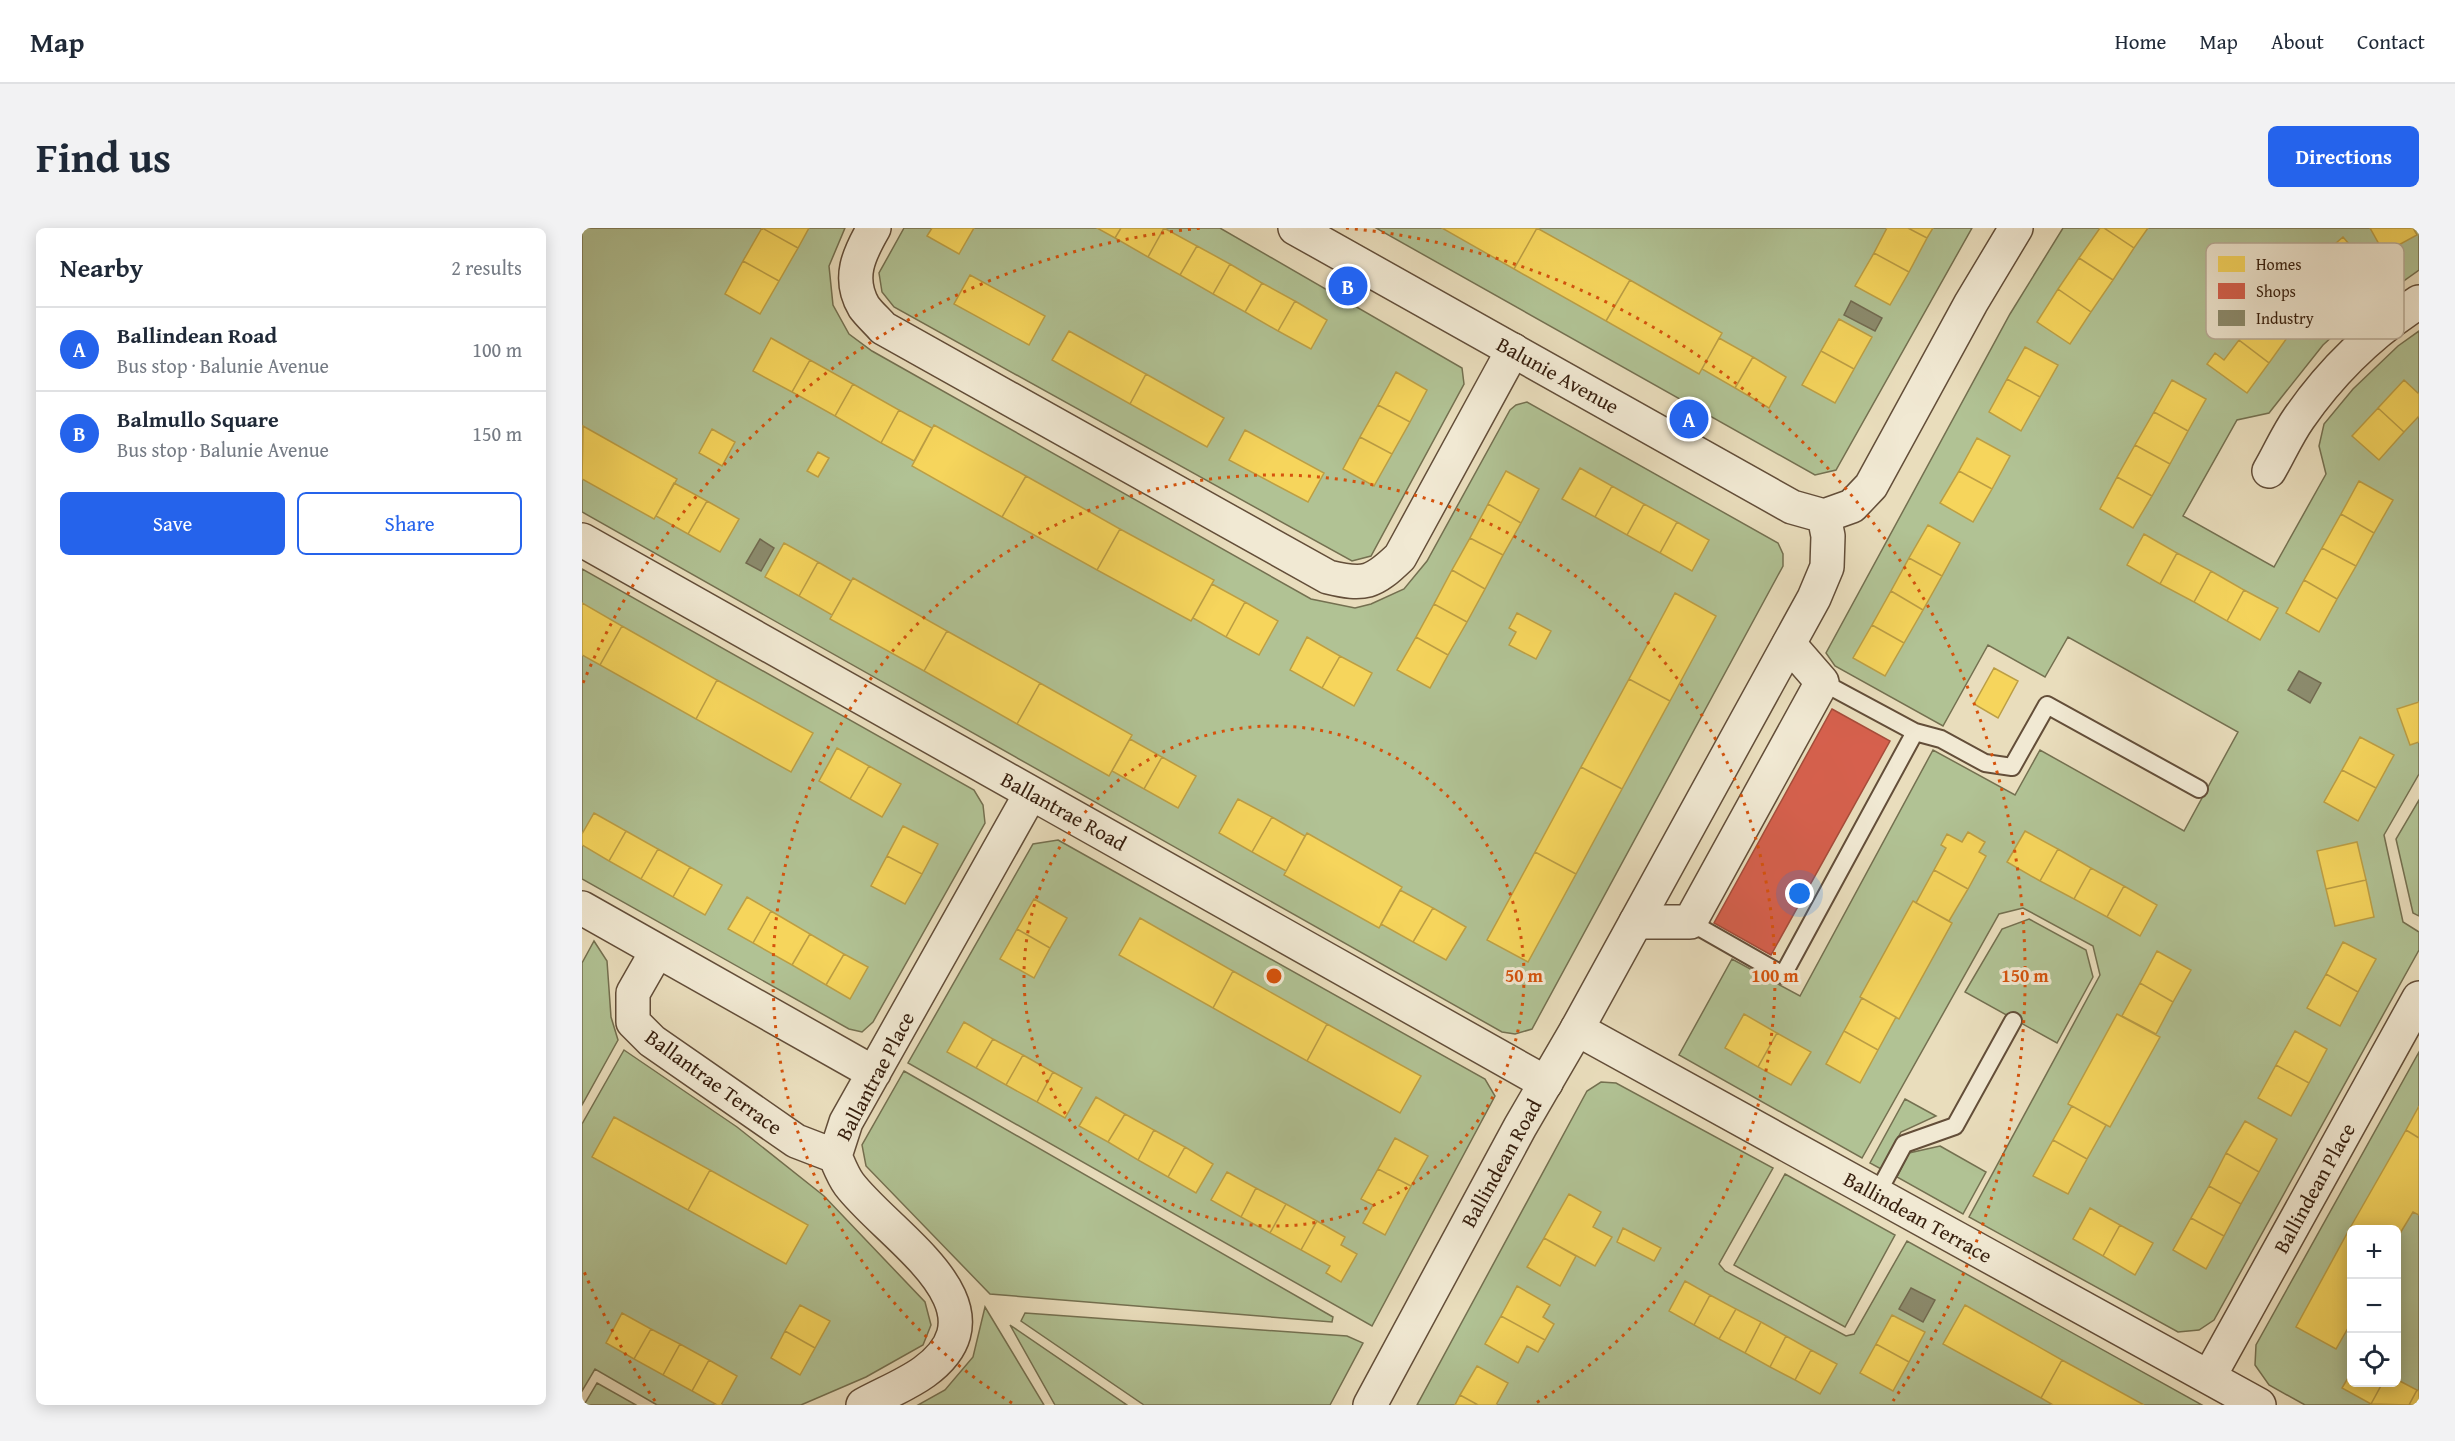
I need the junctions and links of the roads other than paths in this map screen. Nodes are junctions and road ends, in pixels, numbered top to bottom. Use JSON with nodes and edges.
{"nodes":[{"id":1,"x":874,"y":228,"type":"edge"},
{"id":2,"x":1295,"y":228,"type":"edge"},
{"id":3,"x":2016,"y":228,"type":"edge"},
{"id":4,"x":2419,"y":302,"type":"edge"},
{"id":5,"x":2404,"y":312,"type":"edge"},
{"id":6,"x":2370,"y":339,"type":"edge"},
{"id":7,"x":1513,"y":350,"type":"junction"},
{"id":8,"x":2269,"y":471,"type":"dead end"},
{"id":9,"x":1824,"y":516,"type":"junction"},
{"id":10,"x":582,"y":540,"type":"edge"},
{"id":11,"x":1788,"y":644,"type":"junction"},
{"id":12,"x":1822,"y":682,"type":"junction"},
{"id":13,"x":1915,"y":732,"type":"junction"},
{"id":14,"x":2199,"y":789,"type":"dead end"},
{"id":15,"x":1031,"y":793,"type":"junction"},
{"id":16,"x":582,"y":908,"type":"edge"},
{"id":17,"x":1636,"y":922,"type":"junction"},
{"id":18,"x":1690,"y":922,"type":"junction"},
{"id":19,"x":657,"y":951,"type":"junction"},
{"id":20,"x":2419,"y":998,"type":"edge"},
{"id":21,"x":2013,"y":1021,"type":"dead end"},
{"id":22,"x":1577,"y":1029,"type":"junction"},
{"id":23,"x":874,"y":1073,"type":"junction"},
{"id":24,"x":1546,"y":1083,"type":"junction"},
{"id":25,"x":835,"y":1156,"type":"junction"},
{"id":26,"x":1877,"y":1194,"type":"junction"},
{"id":27,"x":2209,"y":1377,"type":"junction"},
{"id":28,"x":863,"y":1405,"type":"edge"},
{"id":29,"x":1370,"y":1405,"type":"edge"},
{"id":30,"x":2259,"y":1405,"type":"edge"}],
"edges":[{"from":1,"to":7,"type":"street"},
{"from":2,"to":7,"type":"street","name":"Balunie Avenue"},
{"from":3,"to":9,"type":"street"},
{"from":4,"to":5,"type":"street"},
{"from":6,"to":8,"type":"street"},
{"from":7,"to":9,"type":"street","name":"Balunie Avenue"},
{"from":9,"to":11,"type":"street","name":"Ballindean Road"},
{"from":10,"to":15,"type":"street","name":"Ballantrae Road"},
{"from":11,"to":12,"type":"street"},
{"from":11,"to":17,"type":"street","name":"Ballindean Road"},
{"from":12,"to":13,"type":"lane"},
{"from":12,"to":18,"type":"street"},
{"from":13,"to":14,"type":"lane"},
{"from":13,"to":18,"type":"lane"},
{"from":15,"to":23,"type":"street","name":"Ballantrae Place"},
{"from":15,"to":24,"type":"street","name":"Ballantrae Road"},
{"from":16,"to":19,"type":"street"},
{"from":17,"to":18,"type":"street"},
{"from":17,"to":22,"type":"street","name":"Ballindean Road"},
{"from":19,"to":23,"type":"street"},
{"from":19,"to":25,"type":"street","name":"Ballantrae Terrace"},
{"from":20,"to":27,"type":"street","name":"Ballindean Place"},
{"from":21,"to":26,"type":"lane"},
{"from":22,"to":24,"type":"street","name":"Ballindean Road"},
{"from":22,"to":26,"type":"street","name":"Ballindean Terrace"},
{"from":23,"to":25,"type":"street","name":"Ballantrae Place"},
{"from":24,"to":29,"type":"street","name":"Ballindean Road"},
{"from":25,"to":28,"type":"street","name":"Ballantrae Place"},
{"from":26,"to":27,"type":"street","name":"Ballindean Terrace"},
{"from":27,"to":30,"type":"street","name":"Ballindean Terrace"}]}
